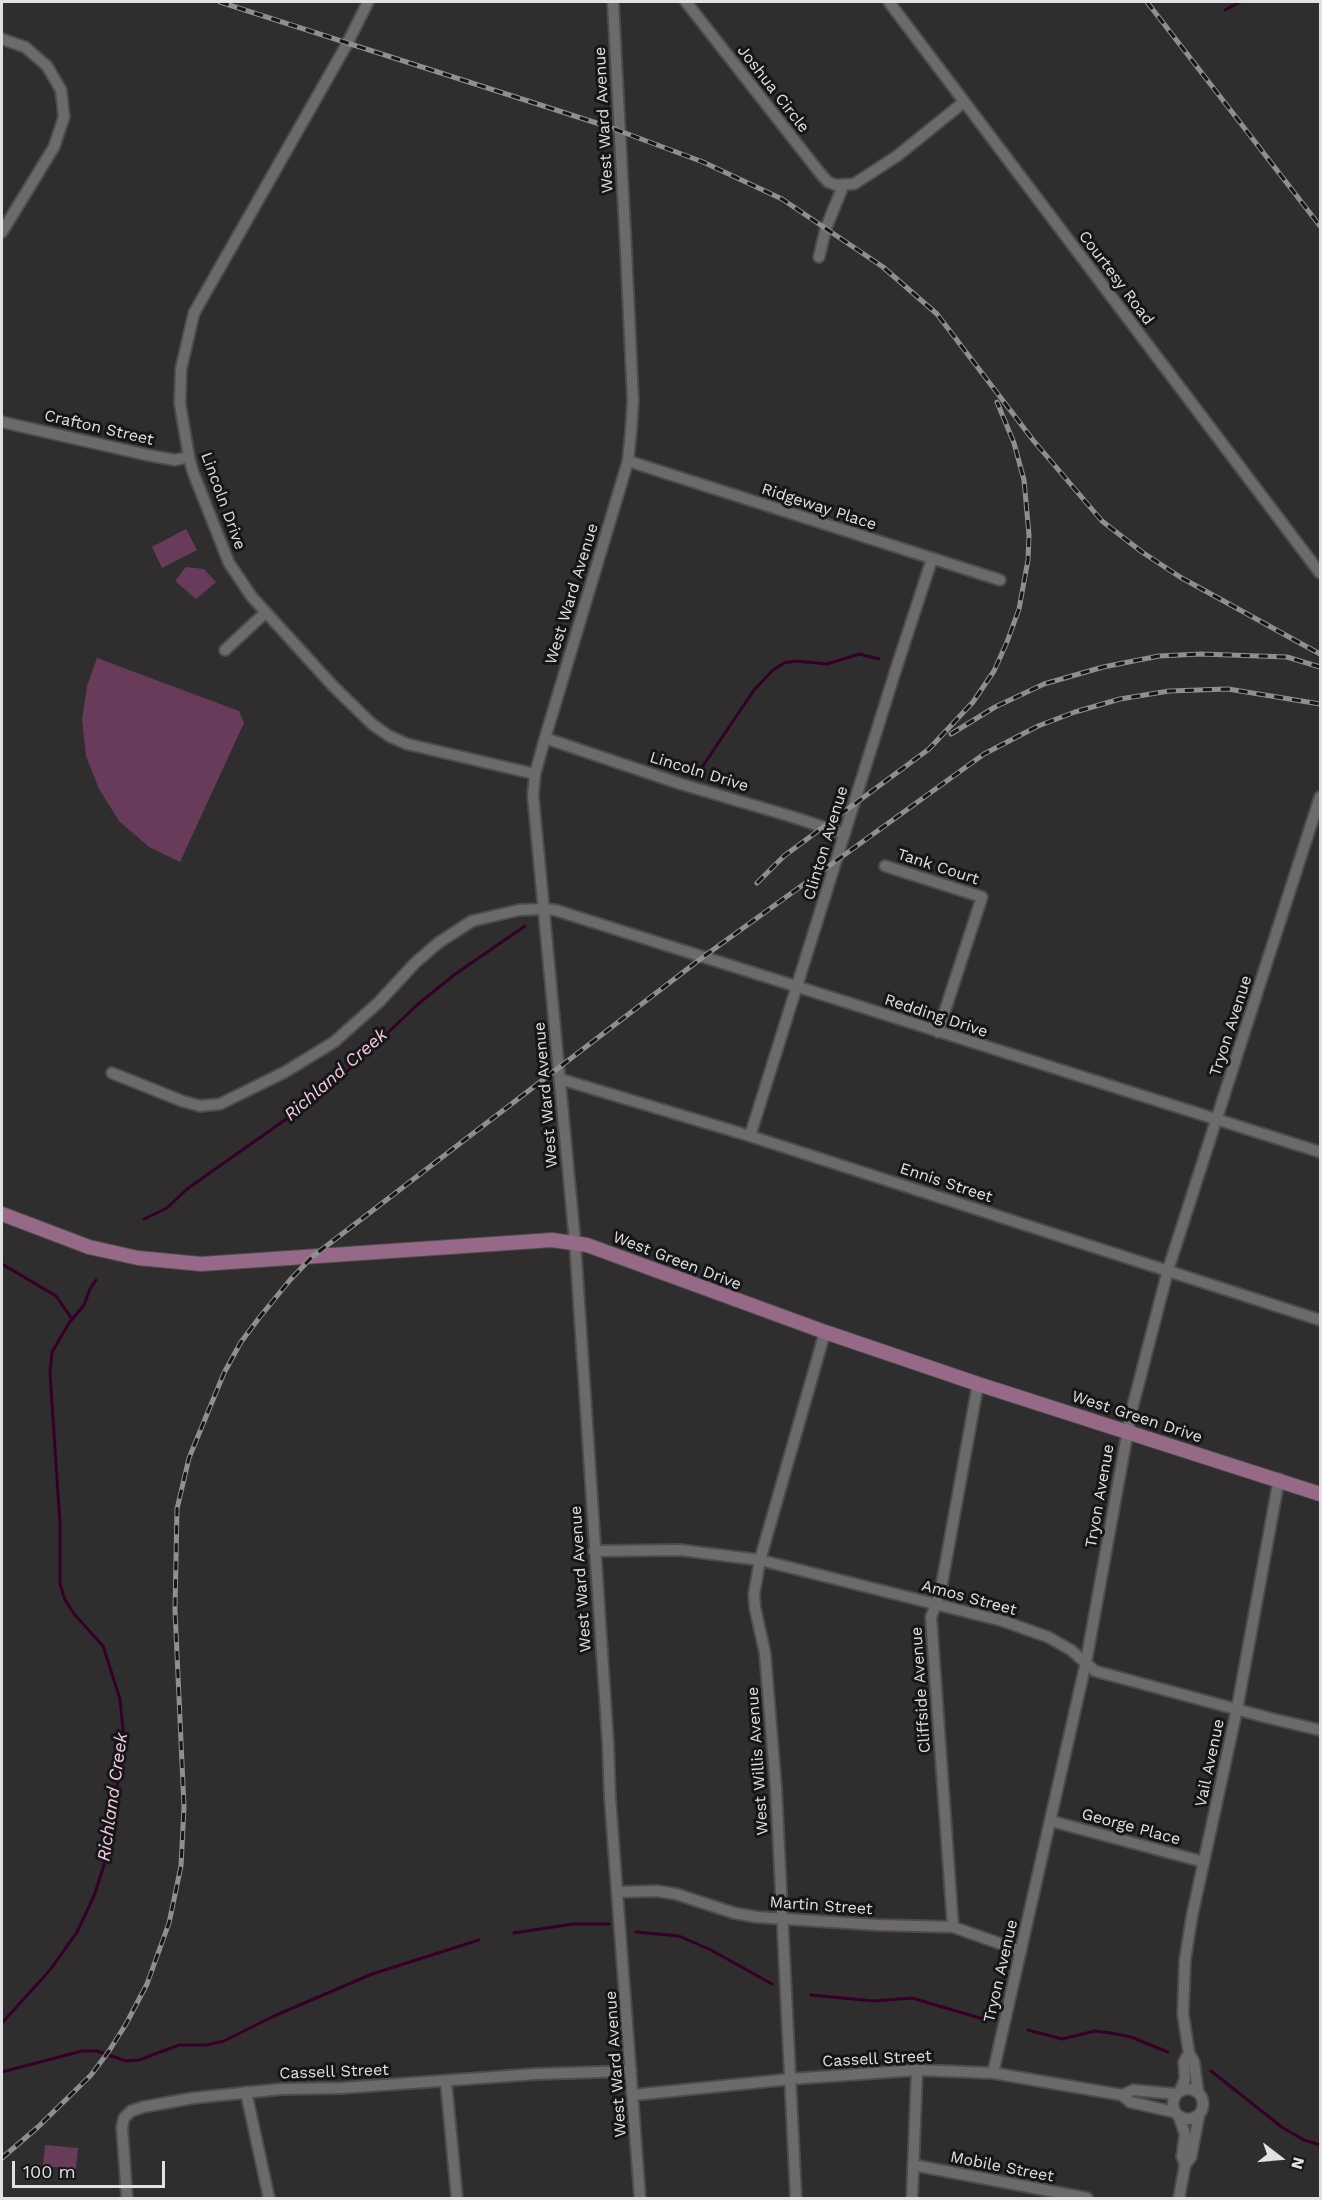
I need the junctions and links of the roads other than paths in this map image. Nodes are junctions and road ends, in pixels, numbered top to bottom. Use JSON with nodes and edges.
{"nodes":[{"id":1,"x":368,"y":2,"type":"edge"},
{"id":2,"x":613,"y":2,"type":"edge"},
{"id":3,"x":686,"y":2,"type":"edge"},
{"id":4,"x":889,"y":2,"type":"edge"},
{"id":5,"x":2,"y":39,"type":"edge"},
{"id":6,"x":964,"y":102,"type":"junction"},
{"id":7,"x":843,"y":186,"type":"junction"},
{"id":8,"x":2,"y":232,"type":"edge"},
{"id":9,"x":819,"y":257,"type":"dead end"},
{"id":10,"x":2,"y":422,"type":"edge"},
{"id":11,"x":189,"y":458,"type":"junction"},
{"id":12,"x":628,"y":461,"type":"junction"},
{"id":13,"x":932,"y":560,"type":"junction"},
{"id":14,"x":1320,"y":573,"type":"edge"},
{"id":15,"x":1000,"y":580,"type":"dead end"},
{"id":16,"x":265,"y":613,"type":"junction"},
{"id":17,"x":225,"y":650,"type":"dead end"},
{"id":18,"x":545,"y":738,"type":"junction"},
{"id":19,"x":535,"y":774,"type":"junction"},
{"id":20,"x":1320,"y":797,"type":"edge"},
{"id":21,"x":844,"y":834,"type":"junction"},
{"id":22,"x":885,"y":866,"type":"dead end"},
{"id":23,"x":543,"y":909,"type":"junction"},
{"id":24,"x":797,"y":987,"type":"junction"},
{"id":25,"x":938,"y":1032,"type":"junction"},
{"id":26,"x":112,"y":1073,"type":"dead end"},
{"id":27,"x":560,"y":1079,"type":"junction"},
{"id":28,"x":1217,"y":1119,"type":"junction"},
{"id":29,"x":750,"y":1136,"type":"junction"},
{"id":30,"x":1320,"y":1152,"type":"edge"},
{"id":31,"x":2,"y":1214,"type":"edge"},
{"id":32,"x":575,"y":1242,"type":"junction"},
{"id":33,"x":1168,"y":1270,"type":"junction"},
{"id":34,"x":1320,"y":1320,"type":"edge"},
{"id":35,"x":825,"y":1332,"type":"junction"},
{"id":36,"x":978,"y":1384,"type":"junction"},
{"id":37,"x":1127,"y":1432,"type":"junction"},
{"id":38,"x":1280,"y":1479,"type":"junction"},
{"id":39,"x":1320,"y":1494,"type":"edge"},
{"id":40,"x":594,"y":1551,"type":"junction"},
{"id":41,"x":760,"y":1560,"type":"junction"},
{"id":42,"x":937,"y":1605,"type":"junction"},
{"id":43,"x":1086,"y":1662,"type":"junction"},
{"id":44,"x":1237,"y":1708,"type":"junction"},
{"id":45,"x":1320,"y":1730,"type":"edge"},
{"id":46,"x":1051,"y":1821,"type":"junction"},
{"id":47,"x":1204,"y":1862,"type":"junction"},
{"id":48,"x":618,"y":1892,"type":"junction"},
{"id":49,"x":783,"y":1918,"type":"junction"},
{"id":50,"x":953,"y":1927,"type":"junction"},
{"id":51,"x":1021,"y":1951,"type":"junction"},
{"id":52,"x":1189,"y":2054,"type":"junction"},
{"id":53,"x":917,"y":2070,"type":"junction"},
{"id":54,"x":631,"y":2071,"type":"junction"},
{"id":55,"x":993,"y":2073,"type":"junction"},
{"id":56,"x":790,"y":2079,"type":"junction"},
{"id":57,"x":446,"y":2082,"type":"junction"},
{"id":58,"x":246,"y":2092,"type":"junction"},
{"id":59,"x":1198,"y":2092,"type":"junction"},
{"id":60,"x":1178,"y":2093,"type":"junction"},
{"id":61,"x":633,"y":2095,"type":"junction"},
{"id":62,"x":1122,"y":2095,"type":"junction"},
{"id":63,"x":1177,"y":2114,"type":"junction"},
{"id":64,"x":1199,"y":2115,"type":"junction"},
{"id":65,"x":913,"y":2165,"type":"junction"},
{"id":66,"x":1185,"y":2165,"type":"junction"},
{"id":67,"x":127,"y":2199,"type":"edge"},
{"id":68,"x":269,"y":2199,"type":"edge"},
{"id":69,"x":457,"y":2199,"type":"edge"},
{"id":70,"x":640,"y":2199,"type":"edge"},
{"id":71,"x":796,"y":2199,"type":"edge"},
{"id":72,"x":912,"y":2199,"type":"edge"},
{"id":73,"x":1086,"y":2199,"type":"edge"},
{"id":74,"x":1179,"y":2199,"type":"edge"}],
"edges":[{"from":1,"to":11,"type":"street","name":"Lincoln Drive"},
{"from":2,"to":12,"type":"street","name":"West Ward Avenue"},
{"from":3,"to":7,"type":"street","name":"Joshua Circle"},
{"from":4,"to":6,"type":"street","name":"Courtesy Road"},
{"from":5,"to":8,"type":"street"},
{"from":6,"to":7,"type":"street"},
{"from":6,"to":14,"type":"street","name":"Courtesy Road"},
{"from":7,"to":9,"type":"street"},
{"from":10,"to":11,"type":"street","name":"Crafton Street"},
{"from":11,"to":16,"type":"street","name":"Lincoln Drive"},
{"from":12,"to":13,"type":"street","name":"Ridgeway Place"},
{"from":12,"to":18,"type":"street","name":"West Ward Avenue"},
{"from":13,"to":15,"type":"street","name":"Ridgeway Place"},
{"from":13,"to":21,"type":"street","name":"Clinton Avenue"},
{"from":16,"to":17,"type":"street"},
{"from":16,"to":19,"type":"street","name":"Lincoln Drive"},
{"from":18,"to":19,"type":"street","name":"West Ward Avenue"},
{"from":18,"to":21,"type":"street","name":"Lincoln Drive"},
{"from":19,"to":23,"type":"street","name":"West Ward Avenue"},
{"from":20,"to":28,"type":"street","name":"Tryon Avenue"},
{"from":21,"to":24,"type":"street","name":"Clinton Avenue"},
{"from":22,"to":25,"type":"street","name":"Tank Court"},
{"from":23,"to":24,"type":"street","name":"Redding Drive"},
{"from":23,"to":26,"type":"street","name":"Redding Drive"},
{"from":23,"to":27,"type":"street","name":"West Ward Avenue"},
{"from":24,"to":25,"type":"street","name":"Redding Drive"},
{"from":24,"to":29,"type":"street","name":"Clinton Avenue"},
{"from":25,"to":28,"type":"street","name":"Redding Drive"},
{"from":27,"to":29,"type":"street","name":"Ennis Street"},
{"from":27,"to":32,"type":"street","name":"West Ward Avenue"},
{"from":28,"to":30,"type":"street","name":"Redding Drive"},
{"from":28,"to":33,"type":"street","name":"Tryon Avenue"},
{"from":29,"to":33,"type":"street","name":"Ennis Street"},
{"from":31,"to":32,"type":"main road","name":"West Green Drive"},
{"from":32,"to":35,"type":"main road","name":"West Green Drive"},
{"from":32,"to":40,"type":"street","name":"West Ward Avenue"},
{"from":33,"to":34,"type":"street","name":"Ennis Street"},
{"from":33,"to":37,"type":"street","name":"Tryon Avenue"},
{"from":35,"to":36,"type":"main road","name":"West Green Drive"},
{"from":35,"to":41,"type":"street","name":"West Willis Avenue"},
{"from":36,"to":37,"type":"main road","name":"West Green Drive"},
{"from":36,"to":42,"type":"street","name":"Cliffside Avenue"},
{"from":37,"to":38,"type":"main road","name":"West Green Drive"},
{"from":37,"to":43,"type":"street","name":"Tryon Avenue"},
{"from":38,"to":39,"type":"main road","name":"West Green Drive"},
{"from":38,"to":44,"type":"street","name":"Vail Avenue"},
{"from":40,"to":41,"type":"street","name":"Amos Street"},
{"from":40,"to":48,"type":"street","name":"West Ward Avenue"},
{"from":41,"to":42,"type":"street","name":"Amos Street"},
{"from":41,"to":49,"type":"street","name":"West Willis Avenue"},
{"from":42,"to":43,"type":"street","name":"Amos Street"},
{"from":42,"to":50,"type":"street","name":"Cliffside Avenue"},
{"from":43,"to":44,"type":"street","name":"Amos Street"},
{"from":43,"to":46,"type":"street","name":"Tryon Avenue"},
{"from":44,"to":45,"type":"street","name":"Amos Street"},
{"from":44,"to":47,"type":"street","name":"Vail Avenue"},
{"from":46,"to":47,"type":"street","name":"George Place"},
{"from":46,"to":51,"type":"street","name":"Tryon Avenue"},
{"from":47,"to":52,"type":"street","name":"Vail Avenue"},
{"from":48,"to":49,"type":"street","name":"Martin Street"},
{"from":48,"to":54,"type":"street","name":"West Ward Avenue"},
{"from":49,"to":50,"type":"street","name":"Martin Street"},
{"from":49,"to":56,"type":"street","name":"West Willis Avenue"},
{"from":50,"to":51,"type":"street","name":"Martin Street"},
{"from":51,"to":55,"type":"street","name":"Tryon Avenue"},
{"from":52,"to":59,"type":"street","name":"Vail Avenue"},
{"from":52,"to":60,"type":"street","name":"Vail Avenue"},
{"from":53,"to":55,"type":"street","name":"Cassell Street"},
{"from":53,"to":56,"type":"street","name":"Cassell Street"},
{"from":53,"to":65,"type":"street"},
{"from":54,"to":57,"type":"street","name":"Cassell Street"},
{"from":54,"to":61,"type":"street","name":"West Ward Avenue"},
{"from":55,"to":62,"type":"street","name":"Cassell Street"},
{"from":56,"to":61,"type":"street","name":"Cassell Street"},
{"from":56,"to":71,"type":"street","name":"West Willis Avenue"},
{"from":57,"to":58,"type":"street","name":"Cassell Street"},
{"from":57,"to":69,"type":"street"},
{"from":58,"to":67,"type":"street","name":"Cassell Street"},
{"from":58,"to":68,"type":"street"},
{"from":59,"to":60,"type":"street"},
{"from":59,"to":64,"type":"street"},
{"from":60,"to":62,"type":"street","name":"Cassell Street"},
{"from":60,"to":63,"type":"street"},
{"from":61,"to":70,"type":"street","name":"West Ward Avenue"},
{"from":62,"to":63,"type":"street","name":"Cassell Street"},
{"from":63,"to":64,"type":"street"},
{"from":63,"to":66,"type":"street"},
{"from":64,"to":66,"type":"street"},
{"from":65,"to":72,"type":"street"},
{"from":65,"to":73,"type":"street","name":"Mobile Street"},
{"from":66,"to":74,"type":"street"}]}
